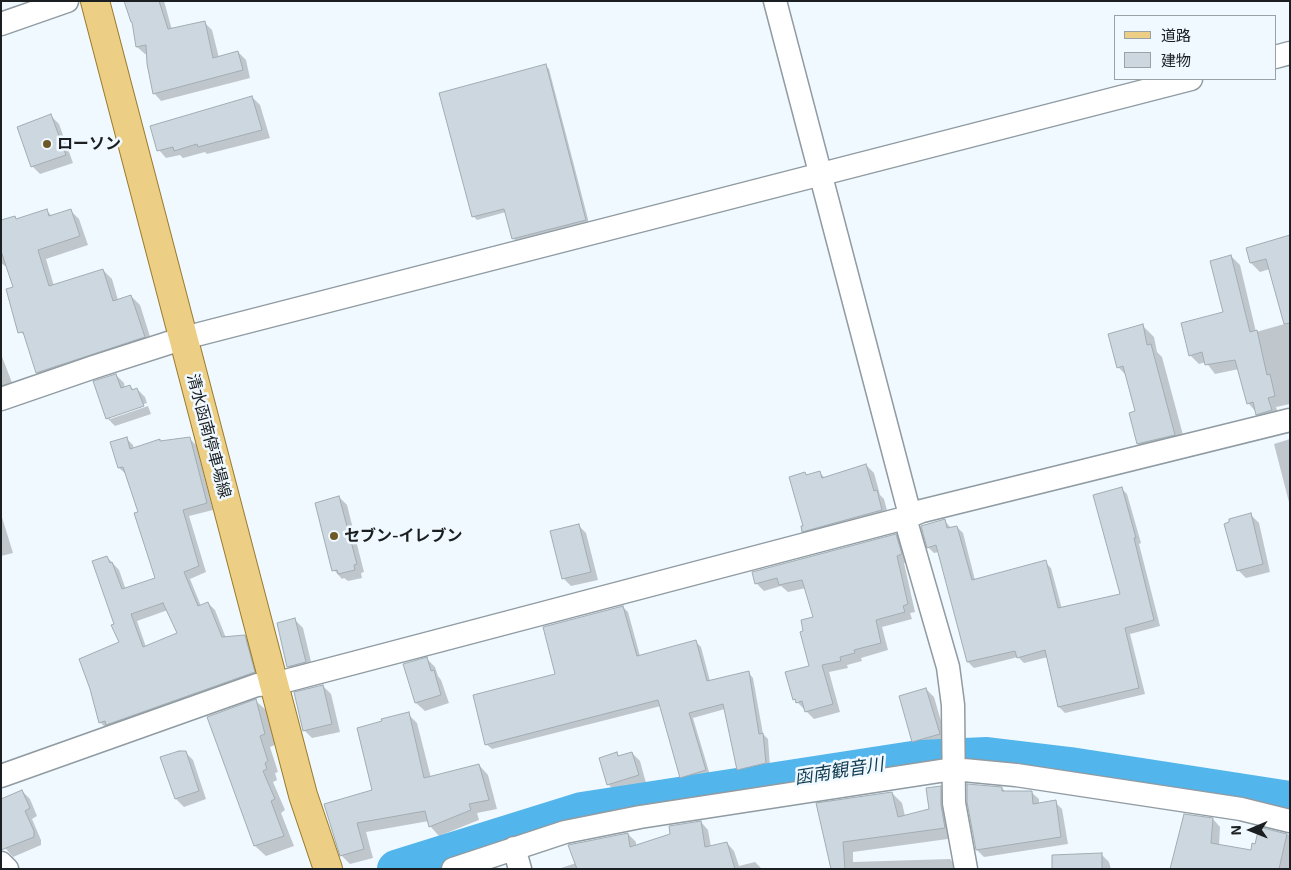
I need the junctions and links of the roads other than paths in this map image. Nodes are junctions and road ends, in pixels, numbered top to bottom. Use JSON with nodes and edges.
{"nodes":[{"id":1,"x":67,"y":1,"type":"edge"},
{"id":2,"x":95,"y":1,"type":"edge"},
{"id":3,"x":775,"y":1,"type":"edge"},
{"id":4,"x":1,"y":24,"type":"edge"},
{"id":5,"x":1290,"y":53,"type":"edge"},
{"id":6,"x":1276,"y":57,"type":"edge"},
{"id":7,"x":1187,"y":80,"type":"edge"},
{"id":8,"x":820,"y":175,"type":"junction"},
{"id":9,"x":184,"y":338,"type":"junction"},
{"id":10,"x":1,"y":399,"type":"edge"},
{"id":11,"x":1290,"y":420,"type":"edge"},
{"id":12,"x":908,"y":516,"type":"junction"},
{"id":13,"x":274,"y":684,"type":"junction"},
{"id":14,"x":953,"y":769,"type":"junction"},
{"id":15,"x":1,"y":776,"type":"edge"},
{"id":16,"x":1290,"y":821,"type":"edge"},
{"id":17,"x":517,"y":859,"type":"edge"},
{"id":18,"x":1,"y":863,"type":"edge"},
{"id":19,"x":475,"y":865,"type":"edge"},
{"id":20,"x":6,"y":869,"type":"edge"},
{"id":21,"x":328,"y":869,"type":"edge"},
{"id":22,"x":453,"y":869,"type":"edge"},
{"id":23,"x":966,"y":869,"type":"edge"}],
"edges":[{"from":1,"to":4,"type":"street"},
{"from":2,"to":9,"type":"main road","name":"清水函南停車場線"},
{"from":3,"to":8,"type":"street"},
{"from":5,"to":6,"type":"street"},
{"from":7,"to":8,"type":"street"},
{"from":8,"to":9,"type":"street"},
{"from":8,"to":12,"type":"street"},
{"from":9,"to":10,"type":"street"},
{"from":9,"to":13,"type":"main road","name":"清水函南停車場線"},
{"from":11,"to":12,"type":"street"},
{"from":12,"to":13,"type":"street"},
{"from":12,"to":14,"type":"street"},
{"from":13,"to":15,"type":"street"},
{"from":13,"to":21,"type":"main road","name":"清水函南停車場線"},
{"from":14,"to":16,"type":"street"},
{"from":14,"to":17,"type":"street"},
{"from":14,"to":23,"type":"street"},
{"from":17,"to":19,"type":"street"},
{"from":18,"to":20,"type":"street"},
{"from":19,"to":22,"type":"street"}]}
